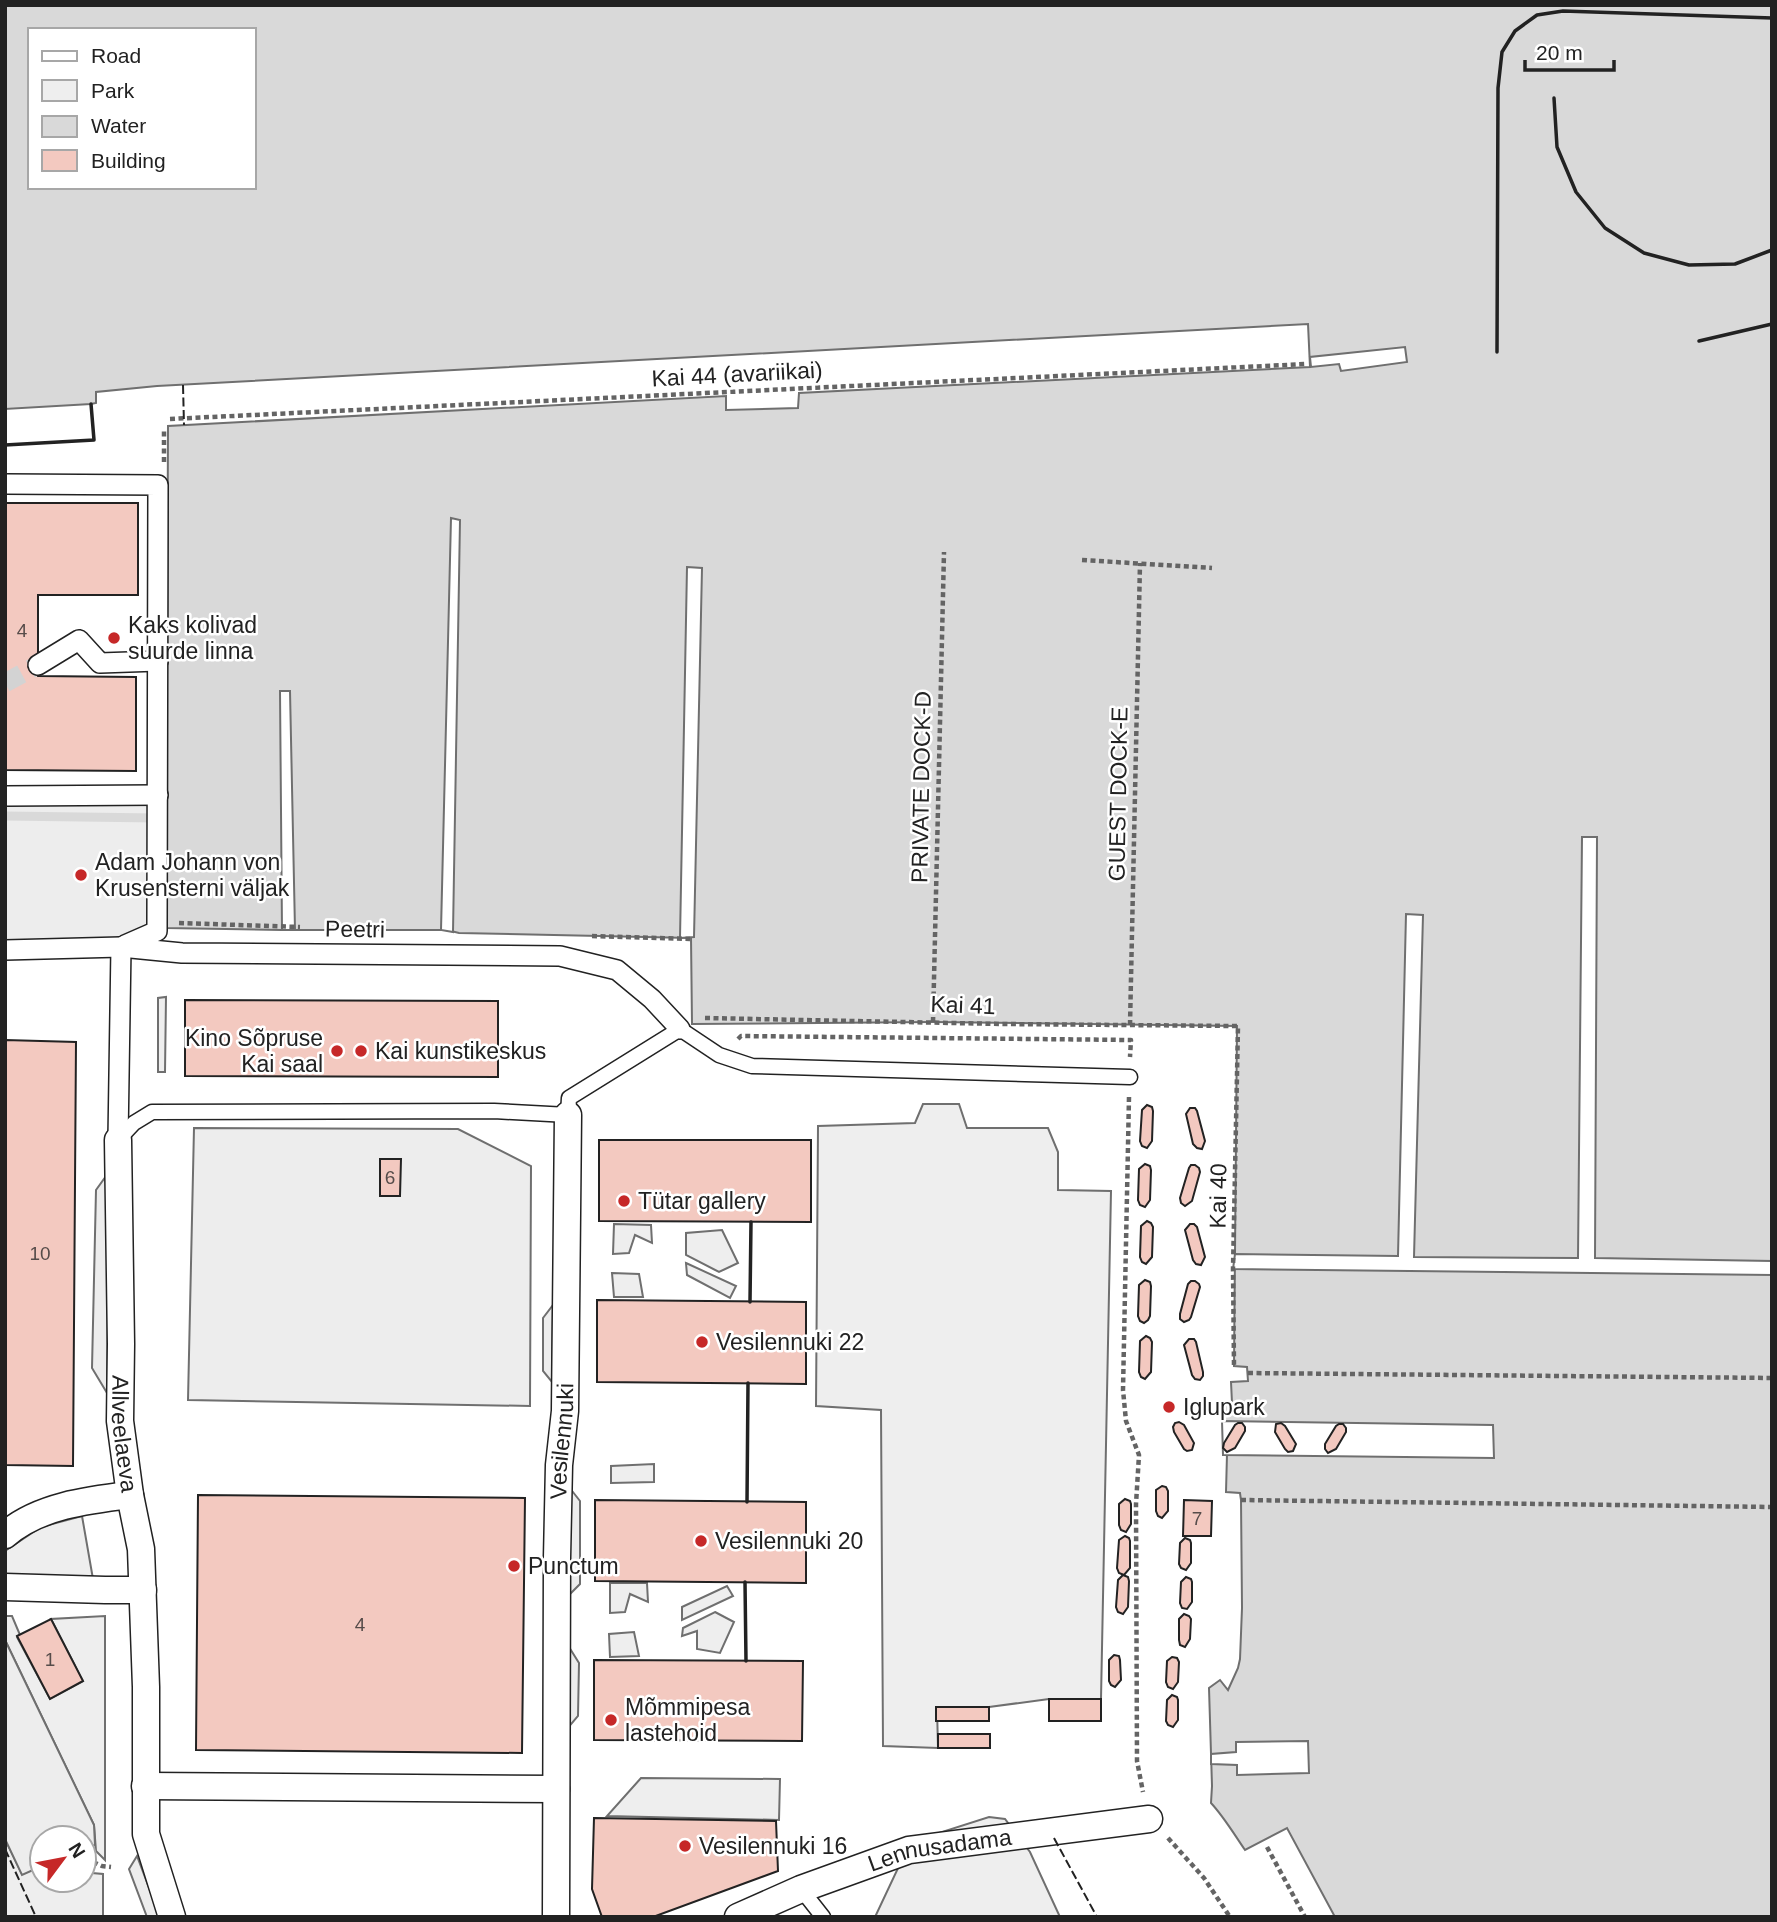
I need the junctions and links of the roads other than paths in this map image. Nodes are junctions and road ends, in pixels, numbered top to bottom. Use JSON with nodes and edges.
{"nodes":[{"id":1,"x":5,"y":484,"type":"edge"},
{"id":2,"x":158,"y":661,"type":"junction"},
{"id":3,"x":38,"y":665,"type":"tunnel mouth"},
{"id":4,"x":158,"y":795,"type":"junction"},
{"id":5,"x":5,"y":796,"type":"edge"},
{"id":6,"x":121,"y":947,"type":"junction"},
{"id":7,"x":5,"y":950,"type":"edge"},
{"id":8,"x":680,"y":1029,"type":"junction"},
{"id":9,"x":1130,"y":1077,"type":"road end"},
{"id":10,"x":568,"y":1115,"type":"junction"},
{"id":11,"x":118,"y":1140,"type":"junction"},
{"id":12,"x":130,"y":1495,"type":"junction"},
{"id":13,"x":5,"y":1535,"type":"edge"},
{"id":14,"x":5,"y":1587,"type":"edge"},
{"id":15,"x":143,"y":1590,"type":"junction"},
{"id":16,"x":145,"y":1786,"type":"junction"},
{"id":17,"x":556,"y":1789,"type":"junction"},
{"id":18,"x":1149,"y":1819,"type":"road end"},
{"id":19,"x":801,"y":1889,"type":"junction"},
{"id":20,"x":172,"y":1917,"type":"edge"},
{"id":21,"x":556,"y":1917,"type":"edge"},
{"id":22,"x":738,"y":1917,"type":"edge"},
{"id":23,"x":823,"y":1917,"type":"edge"}],
"edges":[{"from":1,"to":2,"type":"street"},
{"from":2,"to":3,"type":"street"},
{"from":2,"to":4,"type":"street"},
{"from":4,"to":5,"type":"street"},
{"from":4,"to":6,"type":"street"},
{"from":6,"to":7,"type":"street","name":"Peetri"},
{"from":6,"to":8,"type":"street","name":"Peetri"},
{"from":6,"to":11,"type":"street","name":"Allveelaeva"},
{"from":8,"to":9,"type":"lane"},
{"from":8,"to":10,"type":"lane"},
{"from":10,"to":11,"type":"lane"},
{"from":10,"to":17,"type":"street","name":"Vesilennuki"},
{"from":11,"to":12,"type":"street","name":"Allveelaeva"},
{"from":12,"to":13,"type":"street"},
{"from":12,"to":15,"type":"street","name":"Allveelaeva"},
{"from":14,"to":15,"type":"street"},
{"from":15,"to":16,"type":"street","name":"Allveelaeva"},
{"from":16,"to":17,"type":"street"},
{"from":16,"to":20,"type":"street","name":"Allveelaeva"},
{"from":17,"to":21,"type":"street","name":"Vesilennuki"},
{"from":18,"to":19,"type":"street","name":"Lennusadama"},
{"from":19,"to":22,"type":"street","name":"Lennusadama"},
{"from":19,"to":23,"type":"lane"}]}
